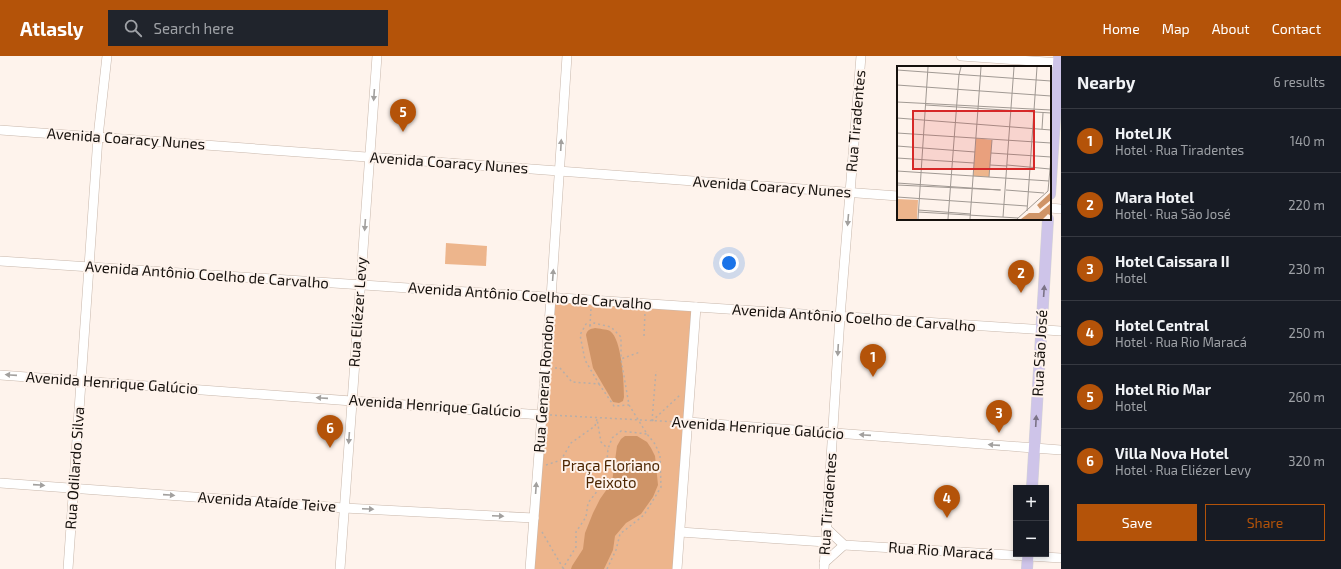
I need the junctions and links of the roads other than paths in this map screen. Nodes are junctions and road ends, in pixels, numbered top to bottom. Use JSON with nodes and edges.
{"nodes":[{"id":1,"x":107,"y":56,"type":"edge"},
{"id":2,"x":377,"y":56,"type":"edge"},
{"id":3,"x":567,"y":56,"type":"edge"},
{"id":4,"x":862,"y":56,"type":"edge"},
{"id":5,"x":961,"y":56,"type":"edge"},
{"id":6,"x":1060,"y":61,"type":"edge"},
{"id":7,"x":0,"y":130,"type":"edge"},
{"id":8,"x":98,"y":137,"type":"junction"},
{"id":9,"x":369,"y":157,"type":"junction"},
{"id":10,"x":560,"y":171,"type":"junction"},
{"id":11,"x":1051,"y":181,"type":"edge"},
{"id":12,"x":850,"y":193,"type":"junction"},
{"id":13,"x":897,"y":196,"type":"edge"},
{"id":14,"x":1048,"y":220,"type":"edge"},
{"id":15,"x":0,"y":261,"type":"edge"},
{"id":16,"x":89,"y":267,"type":"junction"},
{"id":17,"x":360,"y":285,"type":"junction"},
{"id":18,"x":551,"y":298,"type":"junction"},
{"id":19,"x":696,"y":307,"type":"junction"},
{"id":20,"x":840,"y":317,"type":"junction"},
{"id":21,"x":1041,"y":330,"type":"junction"},
{"id":22,"x":1061,"y":331,"type":"edge"},
{"id":23,"x":0,"y":375,"type":"edge"},
{"id":24,"x":81,"y":381,"type":"junction"},
{"id":25,"x":352,"y":400,"type":"junction"},
{"id":26,"x":542,"y":415,"type":"junction"},
{"id":27,"x":688,"y":422,"type":"junction"},
{"id":28,"x":833,"y":432,"type":"junction"},
{"id":29,"x":1035,"y":448,"type":"junction"},
{"id":30,"x":1061,"y":450,"type":"edge"},
{"id":31,"x":0,"y":482,"type":"edge"},
{"id":32,"x":1032,"y":485,"type":"edge"},
{"id":33,"x":74,"y":488,"type":"junction"},
{"id":34,"x":344,"y":508,"type":"junction"},
{"id":35,"x":534,"y":518,"type":"junction"},
{"id":36,"x":827,"y":529,"type":"junction"},
{"id":37,"x":680,"y":532,"type":"junction"},
{"id":38,"x":826,"y":542,"type":"junction"},
{"id":39,"x":844,"y":545,"type":"junction"},
{"id":40,"x":1013,"y":554,"type":"edge"},
{"id":41,"x":1028,"y":557,"type":"edge"},
{"id":42,"x":1049,"y":557,"type":"edge"},
{"id":43,"x":1061,"y":558,"type":"edge"},
{"id":44,"x":824,"y":566,"type":"edge"},
{"id":45,"x":68,"y":569,"type":"edge"},
{"id":46,"x":340,"y":569,"type":"edge"},
{"id":47,"x":530,"y":569,"type":"edge"},
{"id":48,"x":677,"y":569,"type":"edge"},
{"id":49,"x":1026,"y":569,"type":"edge"}],
"edges":[{"from":1,"to":8,"type":"street","name":"Rua Odilardo Silva"},
{"from":2,"to":9,"type":"street","name":"Rua Eliézer Levy","one_way":true},
{"from":10,"to":3,"type":"street","name":"Rua General Rondon","one_way":true},
{"from":4,"to":12,"type":"street","name":"Rua Tiradentes"},
{"from":5,"to":6,"type":"street"},
{"from":6,"to":11,"type":"main road"},
{"from":7,"to":8,"type":"street","name":"Avenida Coaracy Nunes"},
{"from":8,"to":9,"type":"street","name":"Avenida Coaracy Nunes"},
{"from":8,"to":16,"type":"street","name":"Rua Odilardo Silva"},
{"from":9,"to":10,"type":"street","name":"Avenida Coaracy Nunes"},
{"from":9,"to":17,"type":"street","name":"Rua Eliézer Levy","one_way":true},
{"from":10,"to":12,"type":"street","name":"Avenida Coaracy Nunes"},
{"from":18,"to":10,"type":"street","name":"Rua General Rondon","one_way":true},
{"from":12,"to":13,"type":"street","name":"Avenida Coaracy Nunes"},
{"from":12,"to":20,"type":"street","name":"Rua Tiradentes","one_way":true},
{"from":21,"to":14,"type":"main road","name":"Rua São José","one_way":true},
{"from":15,"to":16,"type":"street","name":"Avenida Antônio Coelho de Carvalho"},
{"from":16,"to":17,"type":"street","name":"Avenida Antônio Coelho de Carvalho"},
{"from":16,"to":24,"type":"street","name":"Rua Odilardo Silva"},
{"from":17,"to":18,"type":"street","name":"Avenida Antônio Coelho de Carvalho"},
{"from":17,"to":25,"type":"street","name":"Rua Eliézer Levy"},
{"from":18,"to":19,"type":"street","name":"Avenida Antônio Coelho de Carvalho"},
{"from":18,"to":26,"type":"street","name":"Rua General Rondon"},
{"from":19,"to":20,"type":"street","name":"Avenida Antônio Coelho de Carvalho"},
{"from":19,"to":27,"type":"street"},
{"from":20,"to":21,"type":"street","name":"Avenida Antônio Coelho de Carvalho"},
{"from":20,"to":28,"type":"street","name":"Rua Tiradentes","one_way":true},
{"from":21,"to":22,"type":"street","name":"Avenida Antônio Coelho de Carvalho"},
{"from":29,"to":21,"type":"main road","name":"Rua São José","one_way":true},
{"from":24,"to":23,"type":"street","name":"Avenida Henrique Galúcio","one_way":true},
{"from":25,"to":24,"type":"street","name":"Avenida Henrique Galúcio","one_way":true},
{"from":24,"to":33,"type":"street","name":"Rua Odilardo Silva"},
{"from":25,"to":26,"type":"street","name":"Avenida Henrique Galúcio"},
{"from":25,"to":34,"type":"street","name":"Rua Eliézer Levy","one_way":true},
{"from":35,"to":26,"type":"street","name":"Rua General Rondon","one_way":true},
{"from":27,"to":28,"type":"street","name":"Avenida Henrique Galúcio"},
{"from":27,"to":37,"type":"street"},
{"from":29,"to":28,"type":"street","name":"Avenida Henrique Galúcio","one_way":true},
{"from":28,"to":36,"type":"street","name":"Rua Tiradentes"},
{"from":29,"to":30,"type":"street","name":"Avenida Henrique Galúcio"},
{"from":29,"to":32,"type":"main road","name":"Rua São José"},
{"from":31,"to":33,"type":"street","name":"Avenida Ataíde Teive","one_way":true},
{"from":33,"to":34,"type":"street","name":"Avenida Ataíde Teive","one_way":true},
{"from":33,"to":45,"type":"street","name":"Rua Odilardo Silva"},
{"from":34,"to":35,"type":"street","name":"Avenida Ataíde Teive","one_way":true},
{"from":34,"to":46,"type":"street","name":"Rua Eliézer Levy"},
{"from":35,"to":47,"type":"street","name":"Rua General Rondon"},
{"from":36,"to":38,"type":"street","name":"Rua Tiradentes"},
{"from":36,"to":39,"type":"street"},
{"from":37,"to":38,"type":"street"},
{"from":37,"to":48,"type":"street"},
{"from":38,"to":44,"type":"street","name":"Rua Tiradentes"},
{"from":39,"to":40,"type":"street","name":"Rua Rio Maracá"},
{"from":39,"to":44,"type":"street"},
{"from":41,"to":49,"type":"main road"},
{"from":42,"to":43,"type":"street","name":"Rua Rio Maracá"}]}
